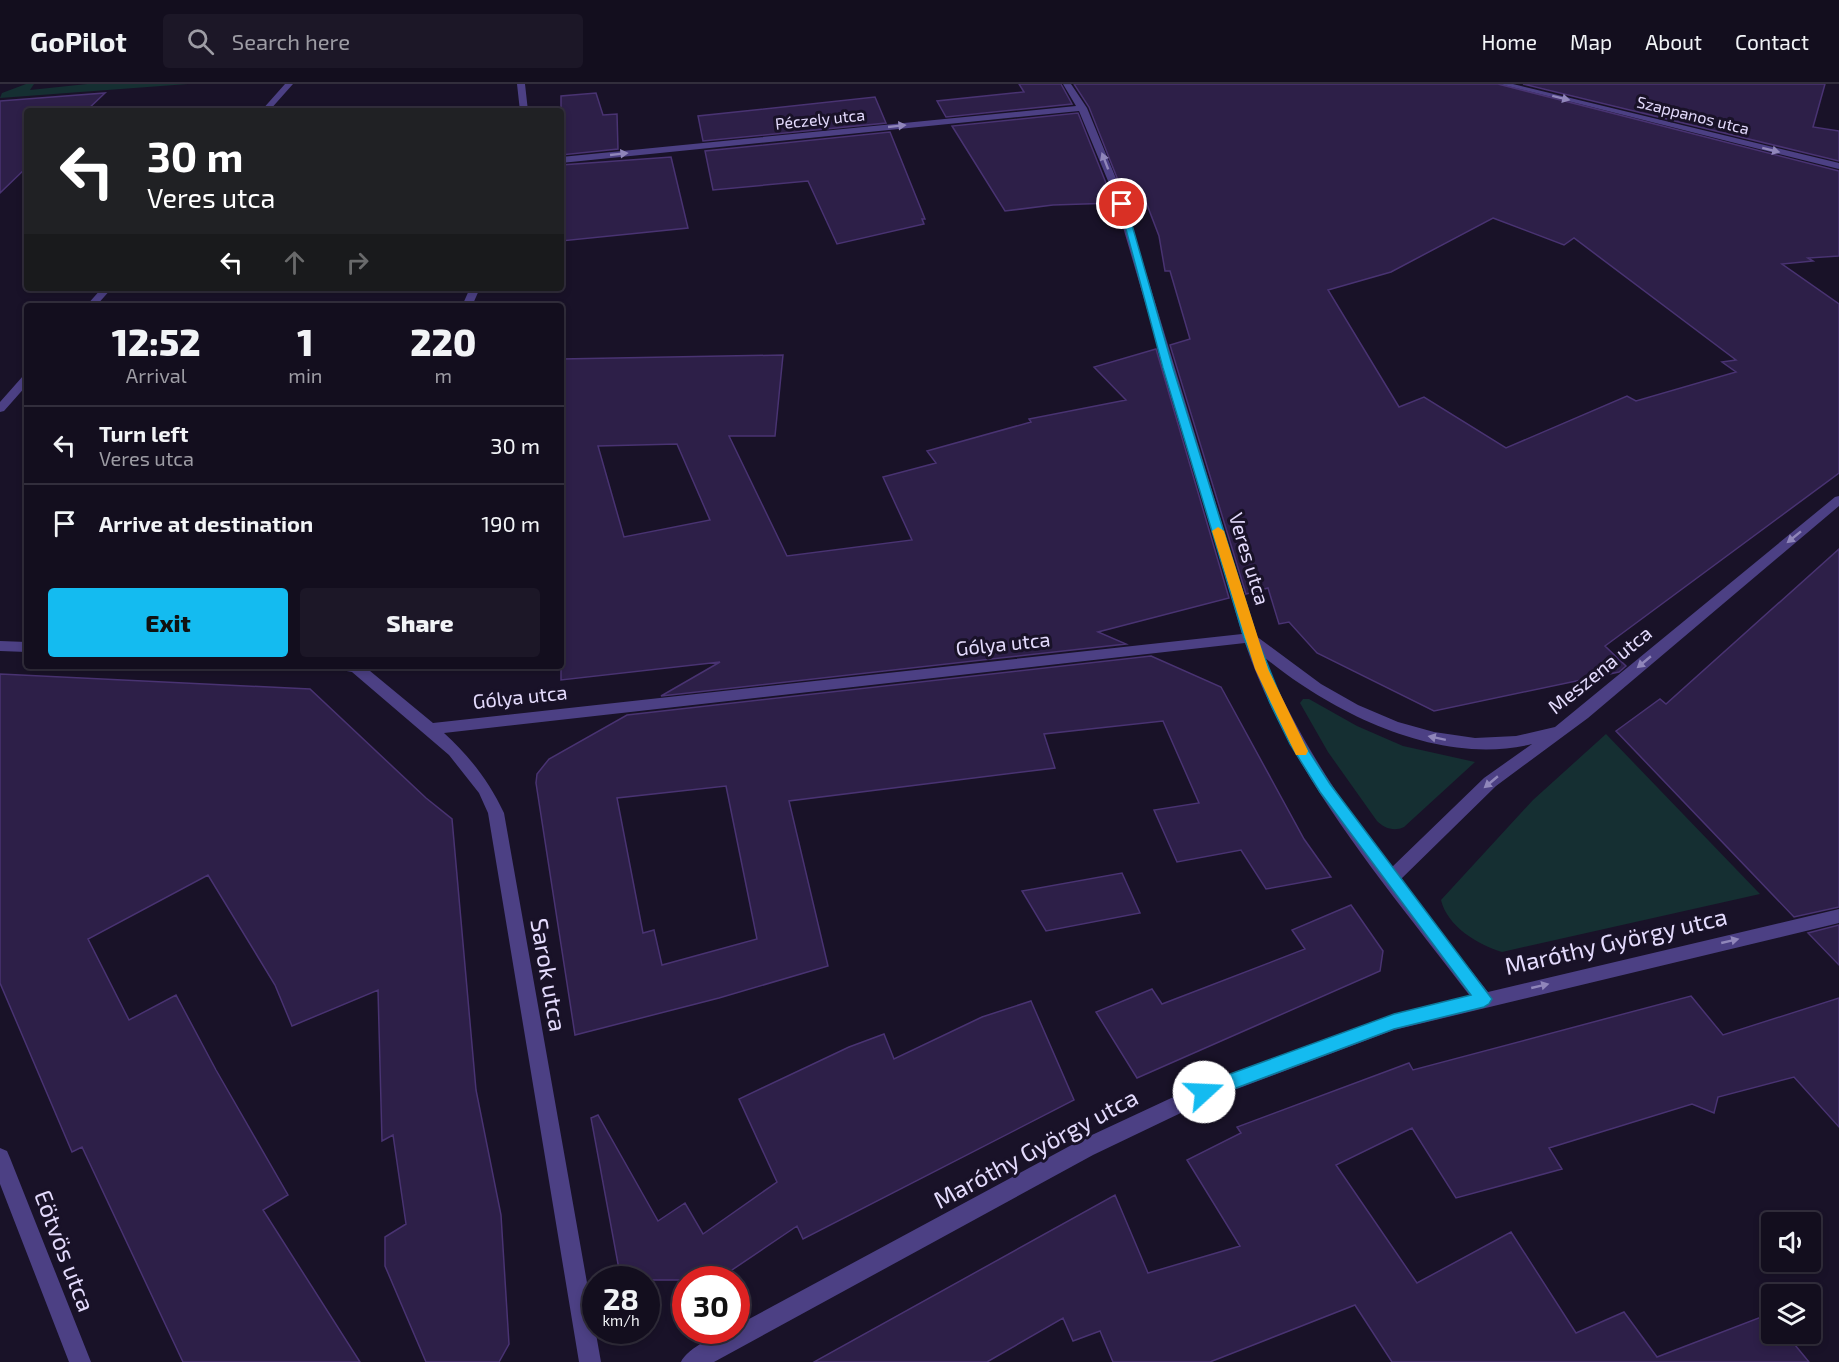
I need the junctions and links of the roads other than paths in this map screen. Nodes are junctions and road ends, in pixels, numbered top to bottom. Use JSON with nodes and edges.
{"nodes":[{"id":1,"x":289,"y":84,"type":"edge"},
{"id":2,"x":521,"y":84,"type":"edge"},
{"id":3,"x":1067,"y":84,"type":"edge"},
{"id":4,"x":1504,"y":84,"type":"edge"},
{"id":5,"x":268,"y":108,"type":"edge"},
{"id":6,"x":524,"y":108,"type":"edge"},
{"id":7,"x":1083,"y":108,"type":"junction"},
{"id":8,"x":564,"y":160,"type":"edge"},
{"id":9,"x":1839,"y":166,"type":"edge"},
{"id":10,"x":105,"y":291,"type":"edge"},
{"id":11,"x":95,"y":303,"type":"edge"},
{"id":12,"x":24,"y":381,"type":"edge"},
{"id":13,"x":0,"y":409,"type":"edge"},
{"id":14,"x":1839,"y":500,"type":"edge"},
{"id":15,"x":1250,"y":638,"type":"junction"},
{"id":16,"x":0,"y":646,"type":"edge"},
{"id":17,"x":24,"y":647,"type":"edge"},
{"id":18,"x":355,"y":669,"type":"edge"},
{"id":19,"x":427,"y":729,"type":"junction"},
{"id":20,"x":1556,"y":732,"type":"junction"},
{"id":21,"x":1391,"y":878,"type":"junction"},
{"id":22,"x":1839,"y":916,"type":"edge"},
{"id":23,"x":1484,"y":999,"type":"junction"},
{"id":24,"x":0,"y":1158,"type":"edge"},
{"id":25,"x":80,"y":1362,"type":"edge"},
{"id":26,"x":590,"y":1362,"type":"edge"},
{"id":27,"x":692,"y":1362,"type":"edge"}],
"edges":[{"from":1,"to":5,"type":"street"},
{"from":2,"to":6,"type":"street"},
{"from":3,"to":7,"type":"street","name":"Veres utca"},
{"from":4,"to":9,"type":"street","name":"Szappanos utca","one_way":true},
{"from":8,"to":7,"type":"street","name":"Péczely utca","one_way":true},
{"from":15,"to":7,"type":"street","name":"Veres utca","one_way":true},
{"from":10,"to":11,"type":"street"},
{"from":12,"to":13,"type":"street"},
{"from":14,"to":20,"type":"street","name":"Meszena utca","one_way":true},
{"from":15,"to":19,"type":"street","name":"Gólya utca"},
{"from":20,"to":15,"type":"street","one_way":true},
{"from":15,"to":21,"type":"street","name":"Veres utca"},
{"from":16,"to":17,"type":"street"},
{"from":18,"to":19,"type":"street","name":"Sarok utca"},
{"from":19,"to":26,"type":"street","name":"Sarok utca"},
{"from":20,"to":21,"type":"street","name":"Meszena utca","one_way":true},
{"from":21,"to":23,"type":"street","name":"Veres utca"},
{"from":23,"to":22,"type":"street","name":"Maróthy György utca","one_way":true},
{"from":23,"to":27,"type":"street","name":"Maróthy György utca"},
{"from":24,"to":25,"type":"street","name":"Eötvös utca"}]}
